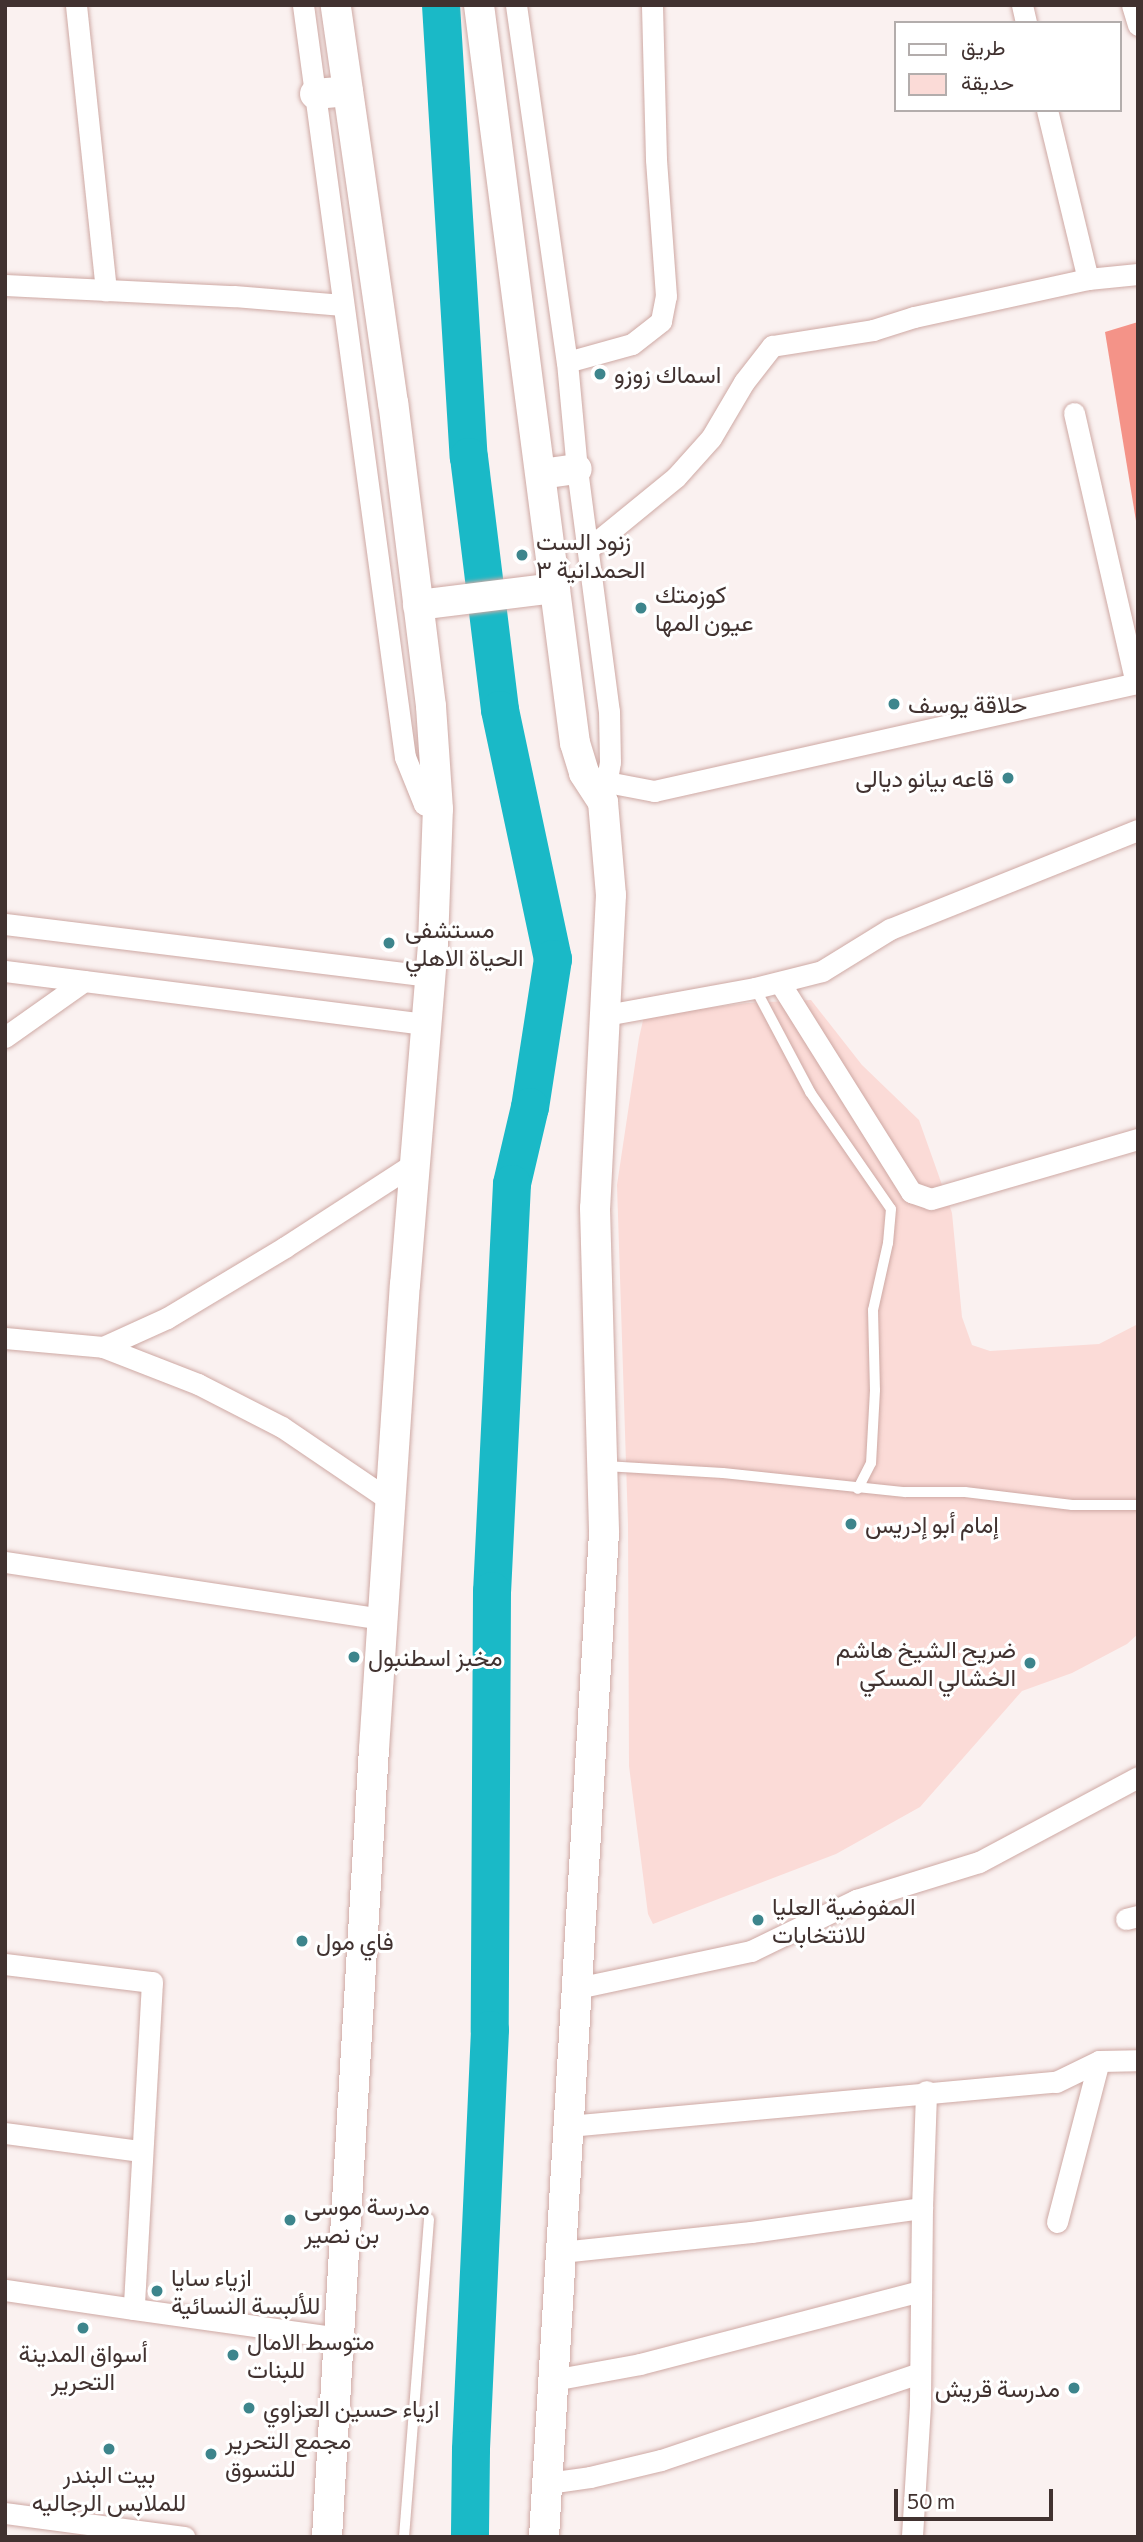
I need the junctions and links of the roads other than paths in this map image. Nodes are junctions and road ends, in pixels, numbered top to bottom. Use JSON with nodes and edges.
{"nodes":[{"id":1,"x":76,"y":5,"type":"edge"},
{"id":2,"x":303,"y":5,"type":"edge"},
{"id":3,"x":336,"y":5,"type":"edge"},
{"id":4,"x":480,"y":5,"type":"edge"},
{"id":5,"x":516,"y":5,"type":"edge"},
{"id":6,"x":652,"y":5,"type":"edge"},
{"id":7,"x":1132,"y":5,"type":"edge"},
{"id":8,"x":1138,"y":25,"type":"edge"},
{"id":9,"x":348,"y":91,"type":"junction"},
{"id":10,"x":315,"y":94,"type":"junction"},
{"id":11,"x":1047,"y":112,"type":"edge"},
{"id":12,"x":1138,"y":274,"type":"edge"},
{"id":13,"x":1088,"y":279,"type":"junction"},
{"id":14,"x":5,"y":285,"type":"edge"},
{"id":15,"x":106,"y":290,"type":"junction"},
{"id":16,"x":343,"y":306,"type":"junction"},
{"id":17,"x":566,"y":362,"type":"junction"},
{"id":18,"x":1074,"y":413,"type":"dead end"},
{"id":19,"x":577,"y":468,"type":"junction"},
{"id":20,"x":541,"y":474,"type":"junction"},
{"id":21,"x":588,"y":549,"type":"junction"},
{"id":22,"x":555,"y":588,"type":"junction"},
{"id":23,"x":418,"y":605,"type":"junction"},
{"id":24,"x":1137,"y":683,"type":"edge"},
{"id":25,"x":605,"y":792,"type":"junction"},
{"id":26,"x":438,"y":809,"type":"junction"},
{"id":27,"x":1138,"y":830,"type":"edge"},
{"id":28,"x":5,"y":924,"type":"edge"},
{"id":29,"x":5,"y":971,"type":"edge"},
{"id":30,"x":430,"y":976,"type":"junction"},
{"id":31,"x":84,"y":981,"type":"junction"},
{"id":32,"x":780,"y":983,"type":"junction"},
{"id":33,"x":755,"y":988,"type":"junction"},
{"id":34,"x":606,"y":1015,"type":"junction"},
{"id":35,"x":427,"y":1024,"type":"junction"},
{"id":36,"x":5,"y":1037,"type":"edge"},
{"id":37,"x":1138,"y":1139,"type":"edge"},
{"id":38,"x":415,"y":1163,"type":"junction"},
{"id":39,"x":5,"y":1338,"type":"edge"},
{"id":40,"x":103,"y":1347,"type":"junction"},
{"id":41,"x":602,"y":1466,"type":"junction"},
{"id":42,"x":858,"y":1489,"type":"junction"},
{"id":43,"x":391,"y":1501,"type":"junction"},
{"id":44,"x":1138,"y":1505,"type":"edge"},
{"id":45,"x":5,"y":1562,"type":"edge"},
{"id":46,"x":383,"y":1619,"type":"junction"},
{"id":47,"x":1138,"y":1777,"type":"edge"},
{"id":48,"x":5,"y":1964,"type":"edge"},
{"id":49,"x":577,"y":1988,"type":"junction"},
{"id":50,"x":1138,"y":2060,"type":"edge"},
{"id":51,"x":1099,"y":2061,"type":"junction"},
{"id":52,"x":926,"y":2091,"type":"junction"},
{"id":53,"x":568,"y":2126,"type":"junction"},
{"id":54,"x":5,"y":2133,"type":"edge"},
{"id":55,"x":140,"y":2151,"type":"junction"},
{"id":56,"x":922,"y":2208,"type":"junction"},
{"id":57,"x":429,"y":2218,"type":"dead end"},
{"id":58,"x":1057,"y":2222,"type":"dead end"},
{"id":59,"x":561,"y":2252,"type":"junction"},
{"id":60,"x":5,"y":2290,"type":"edge"},
{"id":61,"x":921,"y":2291,"type":"junction"},
{"id":62,"x":134,"y":2309,"type":"junction"},
{"id":63,"x":341,"y":2338,"type":"junction"},
{"id":64,"x":919,"y":2373,"type":"junction"},
{"id":65,"x":553,"y":2380,"type":"junction"},
{"id":66,"x":548,"y":2483,"type":"junction"},
{"id":67,"x":5,"y":2513,"type":"edge"},
{"id":68,"x":184,"y":2537,"type":"edge"},
{"id":69,"x":327,"y":2537,"type":"edge"},
{"id":70,"x":404,"y":2537,"type":"edge"},
{"id":71,"x":544,"y":2537,"type":"edge"},
{"id":72,"x":912,"y":2537,"type":"edge"}],
"edges":[{"from":1,"to":15,"type":"street"},
{"from":2,"to":10,"type":"street"},
{"from":3,"to":9,"type":"street"},
{"from":4,"to":20,"type":"street"},
{"from":5,"to":17,"type":"street"},
{"from":6,"to":17,"type":"street"},
{"from":7,"to":8,"type":"street"},
{"from":9,"to":10,"type":"street"},
{"from":9,"to":23,"type":"street"},
{"from":10,"to":16,"type":"street"},
{"from":11,"to":13,"type":"street"},
{"from":12,"to":13,"type":"street"},
{"from":13,"to":21,"type":"street"},
{"from":14,"to":15,"type":"street"},
{"from":15,"to":16,"type":"street"},
{"from":16,"to":26,"type":"street"},
{"from":17,"to":19,"type":"street"},
{"from":18,"to":24,"type":"street"},
{"from":19,"to":20,"type":"street"},
{"from":19,"to":21,"type":"street"},
{"from":20,"to":22,"type":"street"},
{"from":21,"to":25,"type":"street"},
{"from":22,"to":23,"type":"street"},
{"from":22,"to":25,"type":"street"},
{"from":23,"to":26,"type":"street"},
{"from":24,"to":25,"type":"street"},
{"from":25,"to":34,"type":"street"},
{"from":26,"to":30,"type":"street"},
{"from":27,"to":32,"type":"street"},
{"from":28,"to":30,"type":"street"},
{"from":29,"to":31,"type":"street"},
{"from":30,"to":35,"type":"street"},
{"from":31,"to":35,"type":"street"},
{"from":31,"to":36,"type":"street"},
{"from":32,"to":33,"type":"street"},
{"from":32,"to":37,"type":"street"},
{"from":33,"to":34,"type":"street"},
{"from":33,"to":42,"type":"lane"},
{"from":34,"to":41,"type":"street"},
{"from":35,"to":38,"type":"street"},
{"from":38,"to":40,"type":"street"},
{"from":38,"to":43,"type":"street"},
{"from":39,"to":40,"type":"street"},
{"from":40,"to":43,"type":"street"},
{"from":41,"to":42,"type":"lane"},
{"from":41,"to":49,"type":"street"},
{"from":42,"to":44,"type":"lane"},
{"from":43,"to":46,"type":"street"},
{"from":45,"to":46,"type":"street"},
{"from":46,"to":63,"type":"street"},
{"from":47,"to":49,"type":"street"},
{"from":48,"to":55,"type":"street"},
{"from":49,"to":53,"type":"street"},
{"from":50,"to":51,"type":"street"},
{"from":51,"to":52,"type":"street"},
{"from":51,"to":58,"type":"street"},
{"from":52,"to":53,"type":"street"},
{"from":52,"to":56,"type":"street"},
{"from":53,"to":59,"type":"street"},
{"from":54,"to":55,"type":"street"},
{"from":55,"to":62,"type":"street"},
{"from":56,"to":59,"type":"street"},
{"from":56,"to":61,"type":"street"},
{"from":57,"to":70,"type":"lane"},
{"from":59,"to":65,"type":"street"},
{"from":60,"to":62,"type":"street"},
{"from":61,"to":64,"type":"street"},
{"from":61,"to":65,"type":"street"},
{"from":62,"to":63,"type":"street"},
{"from":63,"to":69,"type":"street"},
{"from":64,"to":66,"type":"street"},
{"from":64,"to":72,"type":"street"},
{"from":65,"to":66,"type":"street"},
{"from":66,"to":71,"type":"street"},
{"from":67,"to":68,"type":"street"}]}
